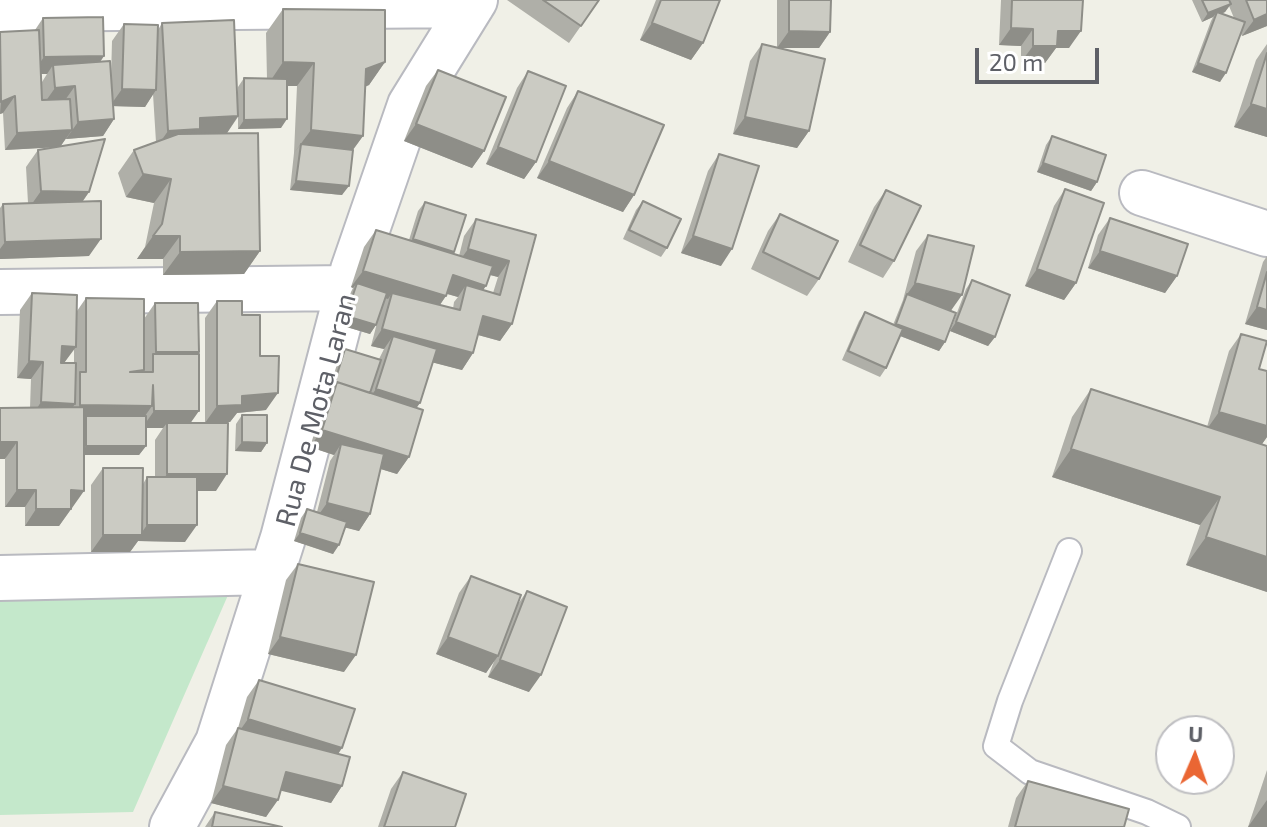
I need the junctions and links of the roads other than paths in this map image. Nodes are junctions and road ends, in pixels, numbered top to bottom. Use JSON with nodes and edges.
{"nodes":[{"id":1,"x":473,"y":2,"type":"edge"},
{"id":2,"x":0,"y":9,"type":"edge"},
{"id":3,"x":1142,"y":193,"type":"dead end"},
{"id":4,"x":1267,"y":234,"type":"edge"},
{"id":5,"x":348,"y":288,"type":"junction"},
{"id":6,"x":0,"y":292,"type":"edge"},
{"id":7,"x":1069,"y":551,"type":"dead end"},
{"id":8,"x":272,"y":572,"type":"junction"},
{"id":9,"x":0,"y":578,"type":"edge"},
{"id":10,"x":172,"y":827,"type":"edge"},
{"id":11,"x":1178,"y":827,"type":"edge"}],
"edges":[{"from":1,"to":2,"type":"street"},
{"from":1,"to":5,"type":"street","name":"Rua De Mota Laran"},
{"from":3,"to":4,"type":"street"},
{"from":5,"to":6,"type":"street"},
{"from":5,"to":8,"type":"street","name":"Rua De Mota Laran"},
{"from":7,"to":11,"type":"lane"},
{"from":8,"to":9,"type":"street"},
{"from":8,"to":10,"type":"street","name":"Rua De Mota Laran"}]}
